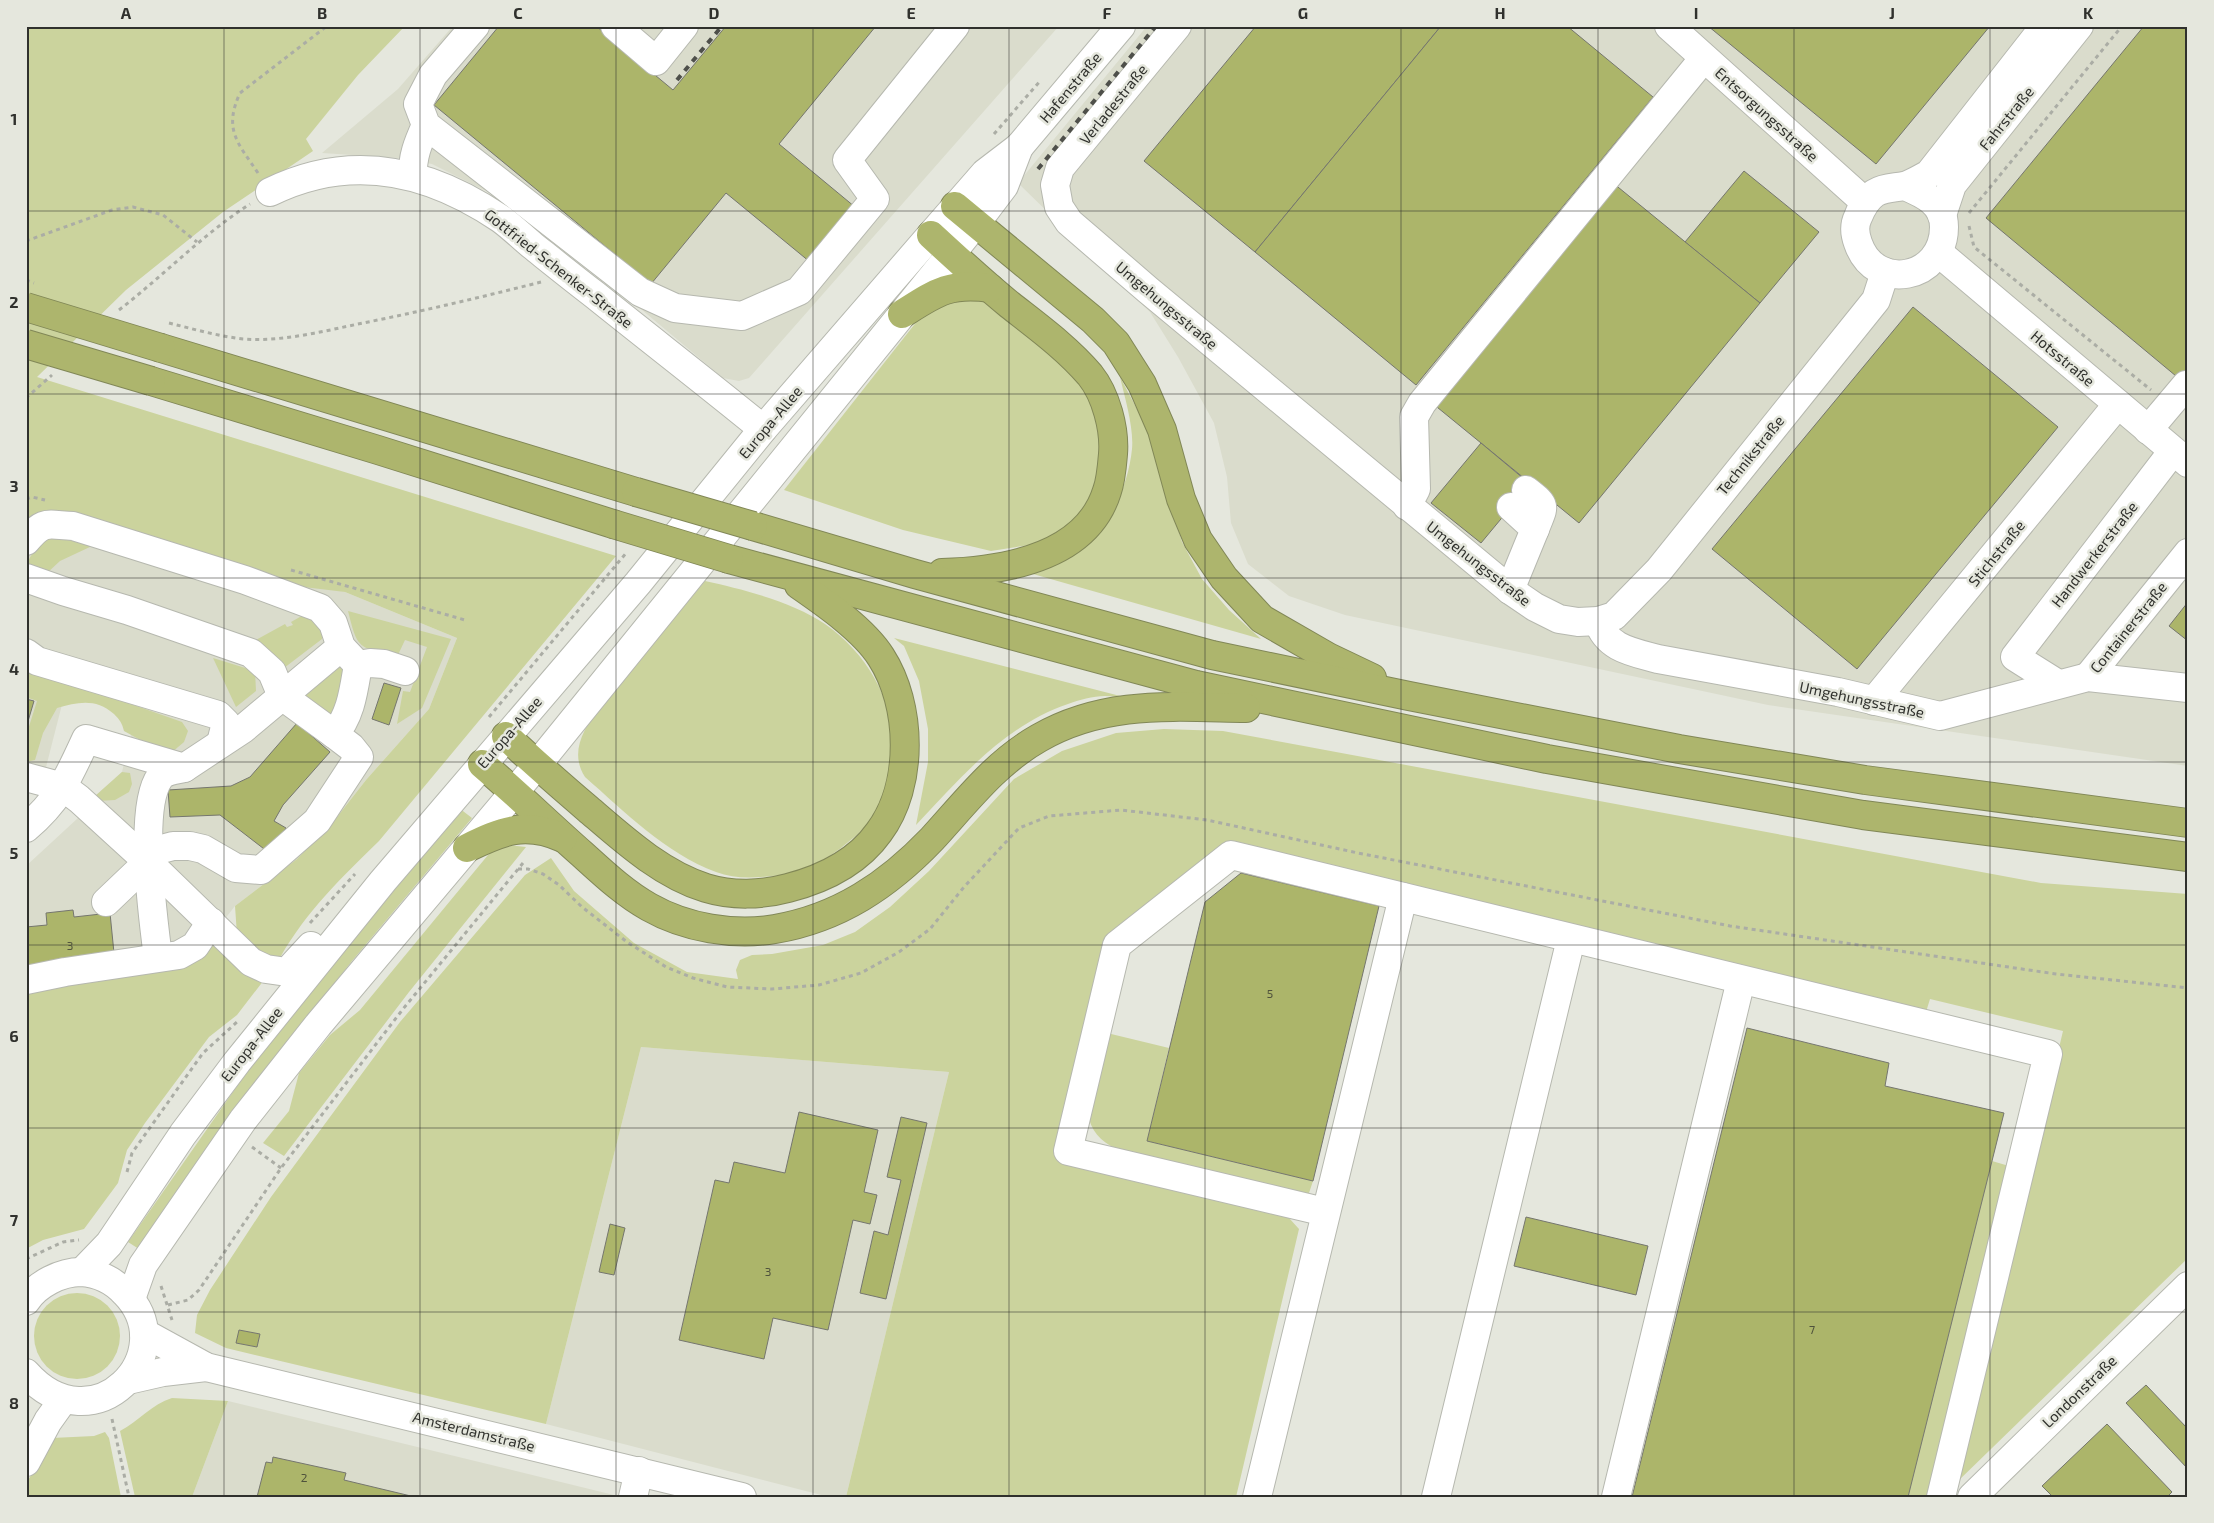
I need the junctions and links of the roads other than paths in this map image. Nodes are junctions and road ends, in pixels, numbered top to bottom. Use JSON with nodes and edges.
{"nodes":[{"id":1,"x":475,"y":26,"type":"edge"},
{"id":2,"x":614,"y":26,"type":"edge"},
{"id":3,"x":684,"y":26,"type":"edge"},
{"id":4,"x":955,"y":26,"type":"edge"},
{"id":5,"x":1121,"y":26,"type":"edge"},
{"id":6,"x":1177,"y":26,"type":"edge"},
{"id":7,"x":1669,"y":26,"type":"edge"},
{"id":8,"x":2044,"y":26,"type":"edge"},
{"id":9,"x":2080,"y":26,"type":"edge"},
{"id":10,"x":1704,"y":58,"type":"junction"},
{"id":11,"x":426,"y":125,"type":"junction"},
{"id":12,"x":413,"y":176,"type":"junction"},
{"id":13,"x":1055,"y":185,"type":"joint"},
{"id":14,"x":1905,"y":186,"type":"junction"},
{"id":15,"x":270,"y":192,"type":"road end"},
{"id":16,"x":1864,"y":202,"type":"junction"},
{"id":17,"x":966,"y":215,"type":"junction"},
{"id":18,"x":1955,"y":215,"type":"junction"},
{"id":19,"x":931,"y":235,"type":"junction"},
{"id":20,"x":1939,"y":253,"type":"junction"},
{"id":21,"x":951,"y":254,"type":"junction"},
{"id":22,"x":1886,"y":272,"type":"junction"},
{"id":23,"x":990,"y":288,"type":"junction"},
{"id":24,"x":26,"y":307,"type":"edge"},
{"id":25,"x":902,"y":314,"type":"junction"},
{"id":26,"x":26,"y":344,"type":"edge"},
{"id":27,"x":2178,"y":395,"type":"road end"},
{"id":28,"x":2118,"y":404,"type":"junction"},
{"id":29,"x":763,"y":429,"type":"junction"},
{"id":30,"x":2148,"y":430,"type":"junction"},
{"id":31,"x":2180,"y":457,"type":"edge"},
{"id":32,"x":1518,"y":498,"type":"dead end"},
{"id":33,"x":1407,"y":506,"type":"junction"},
{"id":34,"x":26,"y":542,"type":"edge"},
{"id":35,"x":2188,"y":553,"type":"edge"},
{"id":36,"x":915,"y":574,"type":"junction"},
{"id":37,"x":783,"y":575,"type":"junction"},
{"id":38,"x":26,"y":578,"type":"edge"},
{"id":39,"x":1510,"y":590,"type":"junction"},
{"id":40,"x":1598,"y":622,"type":"junction"},
{"id":41,"x":26,"y":653,"type":"edge"},
{"id":42,"x":350,"y":656,"type":"junction"},
{"id":43,"x":405,"y":670,"type":"dead end"},
{"id":44,"x":2088,"y":677,"type":"junction"},
{"id":45,"x":2058,"y":684,"type":"junction"},
{"id":46,"x":2188,"y":688,"type":"edge"},
{"id":47,"x":282,"y":696,"type":"junction"},
{"id":48,"x":1409,"y":696,"type":"junction"},
{"id":49,"x":1874,"y":701,"type":"junction"},
{"id":50,"x":1303,"y":708,"type":"junction"},
{"id":51,"x":334,"y":734,"type":"junction"},
{"id":52,"x":506,"y":736,"type":"junction"},
{"id":53,"x":221,"y":743,"type":"junction"},
{"id":54,"x":482,"y":764,"type":"junction"},
{"id":55,"x":537,"y":766,"type":"junction"},
{"id":56,"x":184,"y":768,"type":"junction"},
{"id":57,"x":26,"y":777,"type":"edge"},
{"id":58,"x":63,"y":787,"type":"junction"},
{"id":59,"x":514,"y":791,"type":"junction"},
{"id":60,"x":2188,"y":823,"type":"edge"},
{"id":61,"x":26,"y":828,"type":"edge"},
{"id":62,"x":564,"y":839,"type":"junction"},
{"id":63,"x":467,"y":848,"type":"junction"},
{"id":64,"x":2188,"y":857,"type":"edge"},
{"id":65,"x":148,"y":862,"type":"junction"},
{"id":66,"x":397,"y":864,"type":"junction"},
{"id":67,"x":1403,"y":898,"type":"junction"},
{"id":68,"x":106,"y":902,"type":"dead end"},
{"id":69,"x":211,"y":922,"type":"junction"},
{"id":70,"x":1571,"y":939,"type":"junction"},
{"id":71,"x":158,"y":957,"type":"junction"},
{"id":72,"x":26,"y":980,"type":"edge"},
{"id":73,"x":1741,"y":980,"type":"junction"},
{"id":74,"x":1325,"y":1212,"type":"junction"},
{"id":75,"x":82,"y":1272,"type":"junction"},
{"id":76,"x":37,"y":1281,"type":"edge"},
{"id":77,"x":2188,"y":1286,"type":"edge"},
{"id":78,"x":131,"y":1298,"type":"junction"},
{"id":79,"x":26,"y":1302,"type":"edge"},
{"id":80,"x":144,"y":1333,"type":"junction"},
{"id":81,"x":206,"y":1367,"type":"junction"},
{"id":82,"x":26,"y":1373,"type":"edge"},
{"id":83,"x":128,"y":1380,"type":"junction"},
{"id":84,"x":63,"y":1400,"type":"junction"},
{"id":85,"x":26,"y":1462,"type":"edge"},
{"id":86,"x":636,"y":1484,"type":"edge"},
{"id":87,"x":742,"y":1497,"type":"edge"},
{"id":88,"x":1257,"y":1497,"type":"edge"},
{"id":89,"x":1436,"y":1497,"type":"edge"},
{"id":90,"x":1616,"y":1497,"type":"edge"},
{"id":91,"x":1940,"y":1497,"type":"edge"},
{"id":92,"x":1972,"y":1497,"type":"edge"}],
"edges":[{"from":1,"to":11,"type":"street"},
{"from":2,"to":3,"type":"street"},
{"from":4,"to":11,"type":"street"},
{"from":5,"to":17,"type":"street","name":"Hafenstraße"},
{"from":6,"to":13,"type":"street","name":"Verladestraße"},
{"from":7,"to":10,"type":"street","name":"Entsorgungsstraße"},
{"from":8,"to":14,"type":"street","name":"Fahrstraße"},
{"from":9,"to":18,"type":"street","name":"Fahrstraße"},
{"from":10,"to":16,"type":"street","name":"Entsorgungsstraße"},
{"from":10,"to":33,"type":"street"},
{"from":11,"to":12,"type":"street"},
{"from":12,"to":15,"type":"street","name":"Gottfried-Schenker-Straße"},
{"from":12,"to":29,"type":"street","name":"Gottfried-Schenker-Straße"},
{"from":13,"to":33,"type":"street","name":"Umgehungsstraße"},
{"from":14,"to":16,"type":"street"},
{"from":14,"to":18,"type":"street"},
{"from":16,"to":22,"type":"street"},
{"from":17,"to":19,"type":"street","name":"Europa-Allee"},
{"from":17,"to":21,"type":"street"},
{"from":17,"to":48,"type":"highway"},
{"from":18,"to":20,"type":"street"},
{"from":19,"to":21,"type":"highway"},
{"from":19,"to":29,"type":"street","name":"Europa-Allee"},
{"from":20,"to":22,"type":"street"},
{"from":20,"to":28,"type":"street","name":"Hotsstraße"},
{"from":21,"to":23,"type":"highway"},
{"from":21,"to":25,"type":"street"},
{"from":22,"to":40,"type":"street","name":"Technikstraße"},
{"from":23,"to":25,"type":"highway"},
{"from":23,"to":36,"type":"highway"},
{"from":24,"to":36,"type":"highway","bridge":true},
{"from":25,"to":55,"type":"street"},
{"from":26,"to":37,"type":"highway","bridge":true},
{"from":27,"to":30,"type":"street"},
{"from":28,"to":30,"type":"street","name":"Hotsstraße"},
{"from":28,"to":49,"type":"street","name":"Stichstraße"},
{"from":29,"to":52,"type":"street","name":"Europa-Allee"},
{"from":30,"to":31,"type":"street","name":"Hotsstraße"},
{"from":31,"to":45,"type":"street","name":"Handwerkerstraße"},
{"from":32,"to":39,"type":"street"},
{"from":33,"to":39,"type":"street","name":"Umgehungsstraße"},
{"from":34,"to":42,"type":"street"},
{"from":35,"to":44,"type":"street","name":"Containerstraße"},
{"from":36,"to":48,"type":"highway"},
{"from":37,"to":50,"type":"highway"},
{"from":37,"to":55,"type":"highway"},
{"from":38,"to":47,"type":"street"},
{"from":39,"to":40,"type":"street","name":"Umgehungsstraße"},
{"from":40,"to":49,"type":"street","name":"Umgehungsstraße"},
{"from":41,"to":53,"type":"street"},
{"from":42,"to":43,"type":"street"},
{"from":42,"to":47,"type":"street"},
{"from":42,"to":51,"type":"street"},
{"from":44,"to":45,"type":"street","name":"Umgehungsstraße"},
{"from":44,"to":46,"type":"street","name":"Umgehungsstraße"},
{"from":45,"to":49,"type":"street","name":"Umgehungsstraße"},
{"from":47,"to":51,"type":"street"},
{"from":47,"to":53,"type":"street"},
{"from":48,"to":60,"type":"highway"},
{"from":50,"to":62,"type":"highway"},
{"from":50,"to":64,"type":"highway"},
{"from":51,"to":65,"type":"street"},
{"from":52,"to":54,"type":"street","name":"Europa-Allee"},
{"from":52,"to":55,"type":"highway"},
{"from":53,"to":56,"type":"street"},
{"from":54,"to":59,"type":"highway"},
{"from":54,"to":66,"type":"street","name":"Europa-Allee"},
{"from":55,"to":59,"type":"street"},
{"from":56,"to":58,"type":"street"},
{"from":56,"to":65,"type":"street"},
{"from":57,"to":58,"type":"street"},
{"from":58,"to":61,"type":"street"},
{"from":58,"to":65,"type":"street"},
{"from":59,"to":62,"type":"highway"},
{"from":59,"to":63,"type":"street"},
{"from":62,"to":63,"type":"highway"},
{"from":63,"to":78,"type":"street"},
{"from":65,"to":68,"type":"street"},
{"from":65,"to":69,"type":"street"},
{"from":65,"to":71,"type":"street"},
{"from":66,"to":69,"type":"street"},
{"from":66,"to":75,"type":"street","name":"Europa-Allee"},
{"from":67,"to":70,"type":"street"},
{"from":67,"to":74,"type":"street"},
{"from":67,"to":74,"type":"street"},
{"from":69,"to":71,"type":"street"},
{"from":70,"to":73,"type":"street"},
{"from":70,"to":89,"type":"street"},
{"from":71,"to":72,"type":"street"},
{"from":73,"to":90,"type":"street"},
{"from":73,"to":91,"type":"street"},
{"from":74,"to":88,"type":"street"},
{"from":75,"to":76,"type":"street"},
{"from":75,"to":78,"type":"street"},
{"from":76,"to":79,"type":"street"},
{"from":77,"to":92,"type":"street","name":"Londonstraße"},
{"from":78,"to":80,"type":"street"},
{"from":80,"to":81,"type":"street","name":"Amsterdamstraße"},
{"from":80,"to":83,"type":"street"},
{"from":81,"to":83,"type":"street","name":"Amsterdamstraße"},
{"from":81,"to":86,"type":"street","name":"Amsterdamstraße"},
{"from":82,"to":84,"type":"street"},
{"from":83,"to":84,"type":"street"},
{"from":84,"to":85,"type":"street"},
{"from":86,"to":87,"type":"street","name":"Amsterdamstraße"}]}
